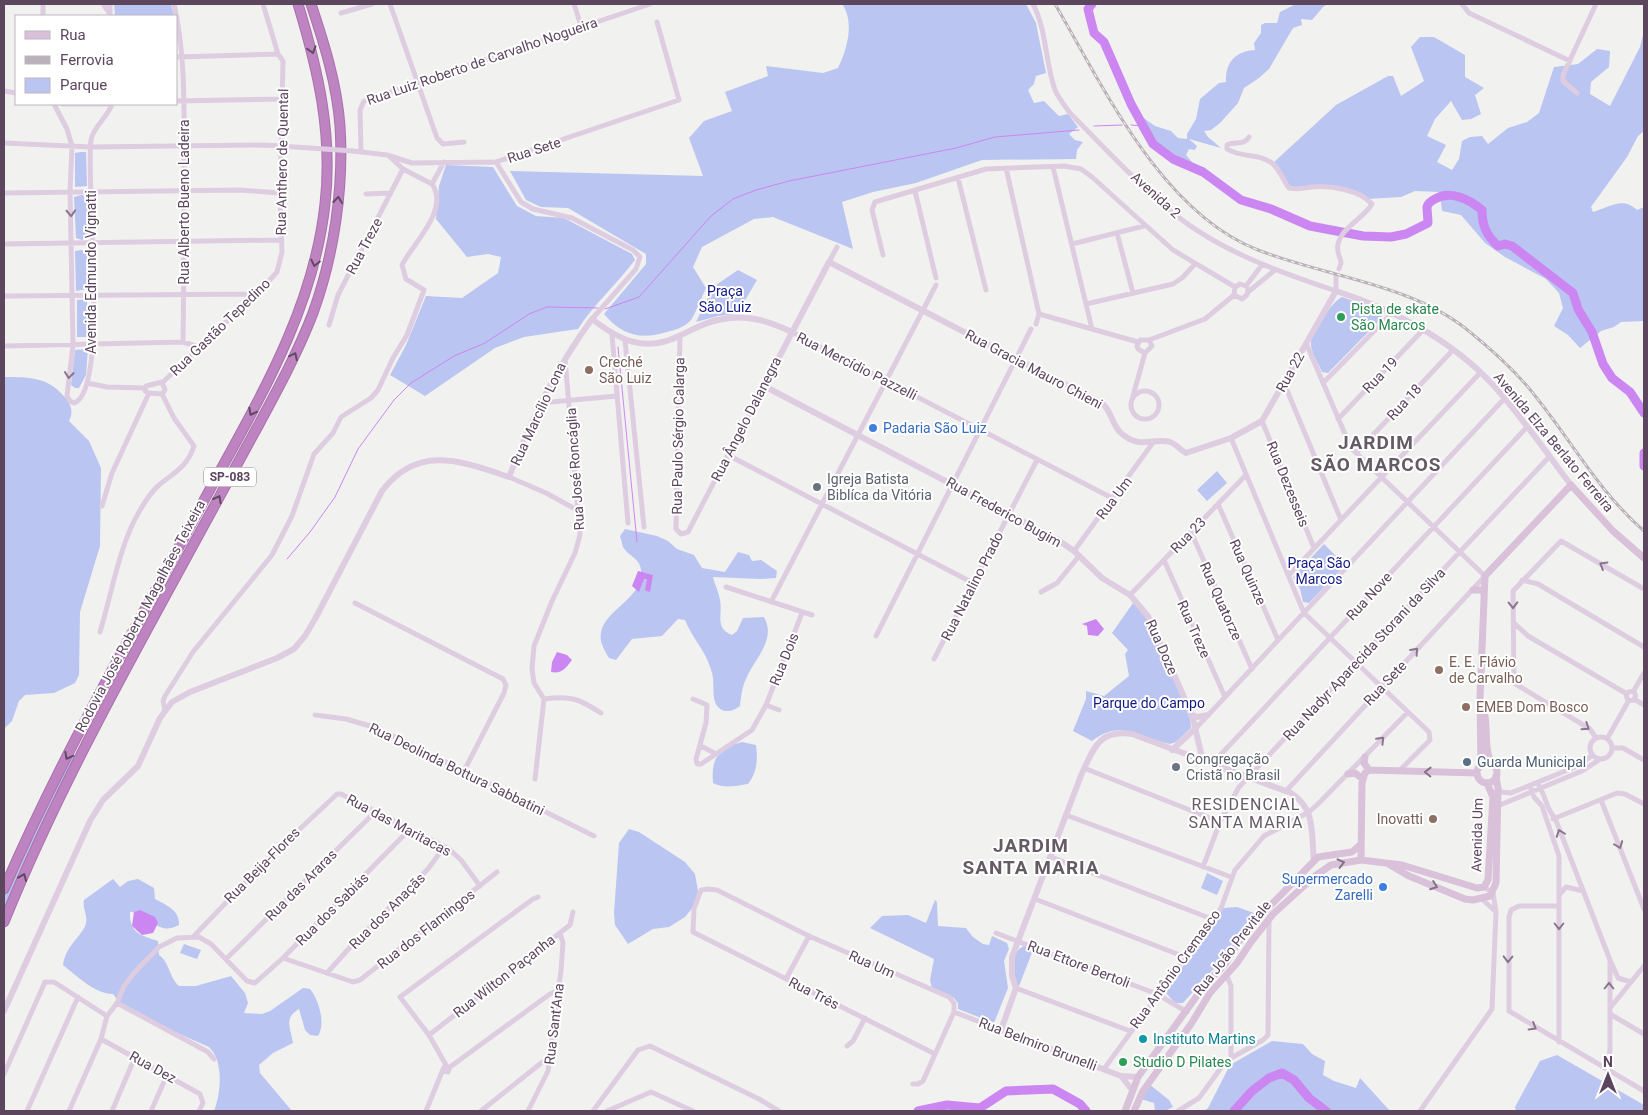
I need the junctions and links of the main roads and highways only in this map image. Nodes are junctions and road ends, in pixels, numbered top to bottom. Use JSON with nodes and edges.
{"nodes":[{"id":1,"x":298,"y":4,"type":"edge"},
{"id":2,"x":311,"y":4,"type":"edge"},
{"id":3,"x":1644,"y":558,"type":"edge"},
{"id":4,"x":1473,"y":590,"type":"road end"},
{"id":5,"x":1484,"y":593,"type":"junction"},
{"id":6,"x":1480,"y":697,"type":"junction"},
{"id":7,"x":1365,"y":757,"type":"road end"},
{"id":8,"x":1481,"y":766,"type":"junction"},
{"id":9,"x":1492,"y":766,"type":"junction"},
{"id":10,"x":1369,"y":770,"type":"junction"},
{"id":11,"x":1477,"y":773,"type":"junction"},
{"id":12,"x":1348,"y":774,"type":"road end"},
{"id":13,"x":1496,"y":776,"type":"junction"},
{"id":14,"x":1363,"y":779,"type":"junction"},
{"id":15,"x":1487,"y":783,"type":"junction"},
{"id":16,"x":1495,"y":807,"type":"junction"},
{"id":17,"x":1361,"y":844,"type":"junction"},
{"id":18,"x":1361,"y":860,"type":"junction"},
{"id":19,"x":1314,"y":861,"type":"junction"},
{"id":20,"x":1390,"y":865,"type":"junction"},
{"id":21,"x":1315,"y":876,"type":"junction"},
{"id":22,"x":1484,"y":887,"type":"joint"},
{"id":23,"x":4,"y":890,"type":"edge"},
{"id":24,"x":4,"y":922,"type":"edge"},
{"id":25,"x":1138,"y":1077,"type":"junction"},
{"id":26,"x":1143,"y":1090,"type":"junction"},
{"id":27,"x":1124,"y":1111,"type":"edge"},
{"id":28,"x":1134,"y":1111,"type":"edge"}],
"edges":[{"from":1,"to":23,"type":"highway","name":"Rodovia José Roberto Magalhães Teixeira","number":"SP-083","one_way":true},
{"from":24,"to":2,"type":"highway","name":"Rodovia José Roberto Magalhães Teixeira","number":"SP-083","one_way":true},
{"from":3,"to":5,"type":"main road","name":"Avenida Elza Berlato Ferreira"},
{"from":4,"to":5,"type":"main road"},
{"from":5,"to":6,"type":"main road"},
{"from":6,"to":8,"type":"main road"},
{"from":6,"to":9,"type":"main road"},
{"from":7,"to":10,"type":"main road"},
{"from":8,"to":9,"type":"main road"},
{"from":8,"to":11,"type":"main road"},
{"from":9,"to":13,"type":"main road"},
{"from":11,"to":10,"type":"main road","one_way":true},
{"from":10,"to":14,"type":"main road"},
{"from":11,"to":15,"type":"main road"},
{"from":12,"to":14,"type":"main road"},
{"from":13,"to":15,"type":"main road"},
{"from":13,"to":16,"type":"main road"},
{"from":14,"to":17,"type":"main road"},
{"from":15,"to":16,"type":"main road","name":"Avenida Um"},
{"from":20,"to":16,"type":"main road","name":"Rua João Previtale","one_way":true},
{"from":16,"to":22,"type":"main road","name":"Avenida Um"},
{"from":17,"to":18,"type":"main road"},
{"from":17,"to":19,"type":"main road","name":"Rua João Previtale"},
{"from":18,"to":20,"type":"main road","name":"Rua João Previtale"},
{"from":21,"to":18,"type":"main road","name":"Rua João Previtale","one_way":true},
{"from":19,"to":21,"type":"main road"},
{"from":19,"to":25,"type":"main road","name":"Rua João Previtale"},
{"from":20,"to":22,"type":"main road","name":"Rua João Previtale"},
{"from":21,"to":26,"type":"main road","name":"Rua João Previtale"},
{"from":25,"to":26,"type":"main road"},
{"from":25,"to":27,"type":"main road","name":"Rua João Previtale"},
{"from":26,"to":28,"type":"main road","name":"Rua João Previtale"}]}
